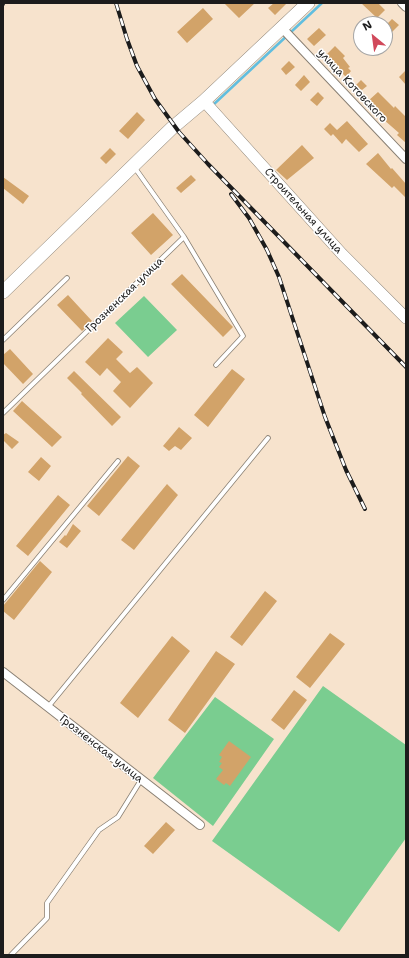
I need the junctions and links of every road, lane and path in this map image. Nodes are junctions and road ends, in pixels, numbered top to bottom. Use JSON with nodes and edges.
{"nodes":[{"id":1,"x":308,"y":3,"type":"edge"},
{"id":2,"x":402,"y":3,"type":"edge"},
{"id":3,"x":406,"y":7,"type":"edge"},
{"id":4,"x":282,"y":28,"type":"junction"},
{"id":5,"x":204,"y":101,"type":"junction"},
{"id":6,"x":406,"y":159,"type":"edge"},
{"id":7,"x":134,"y":166,"type":"junction"},
{"id":8,"x":184,"y":237,"type":"junction"},
{"id":9,"x":67,"y":278,"type":"dead end"},
{"id":10,"x":3,"y":292,"type":"edge"},
{"id":11,"x":406,"y":318,"type":"edge"},
{"id":12,"x":3,"y":340,"type":"edge"},
{"id":13,"x":216,"y":365,"type":"dead end"},
{"id":14,"x":3,"y":413,"type":"edge"},
{"id":15,"x":268,"y":438,"type":"dead end"},
{"id":16,"x":118,"y":461,"type":"dead end"},
{"id":17,"x":3,"y":600,"type":"edge"},
{"id":18,"x":3,"y":672,"type":"edge"},
{"id":19,"x":48,"y":708,"type":"junction"},
{"id":20,"x":141,"y":780,"type":"junction"},
{"id":21,"x":200,"y":825,"type":"dead end"},
{"id":22,"x":11,"y":955,"type":"edge"}],
"edges":[{"from":1,"to":4,"type":"main road"},
{"from":2,"to":3,"type":"street"},
{"from":4,"to":5,"type":"main road"},
{"from":4,"to":6,"type":"street","name":"улица Котовского"},
{"from":5,"to":7,"type":"main road"},
{"from":5,"to":11,"type":"street","name":"Строительная улица"},
{"from":7,"to":8,"type":"lane"},
{"from":7,"to":10,"type":"main road"},
{"from":8,"to":13,"type":"lane"},
{"from":8,"to":14,"type":"lane","name":"Грозненская улица"},
{"from":9,"to":12,"type":"lane"},
{"from":15,"to":19,"type":"lane"},
{"from":16,"to":17,"type":"lane"},
{"from":18,"to":19,"type":"street","name":"Грозненская улица"},
{"from":19,"to":20,"type":"street","name":"Грозненская улица"},
{"from":20,"to":21,"type":"street","name":"Грозненская улица"},
{"from":20,"to":22,"type":"lane"}]}
